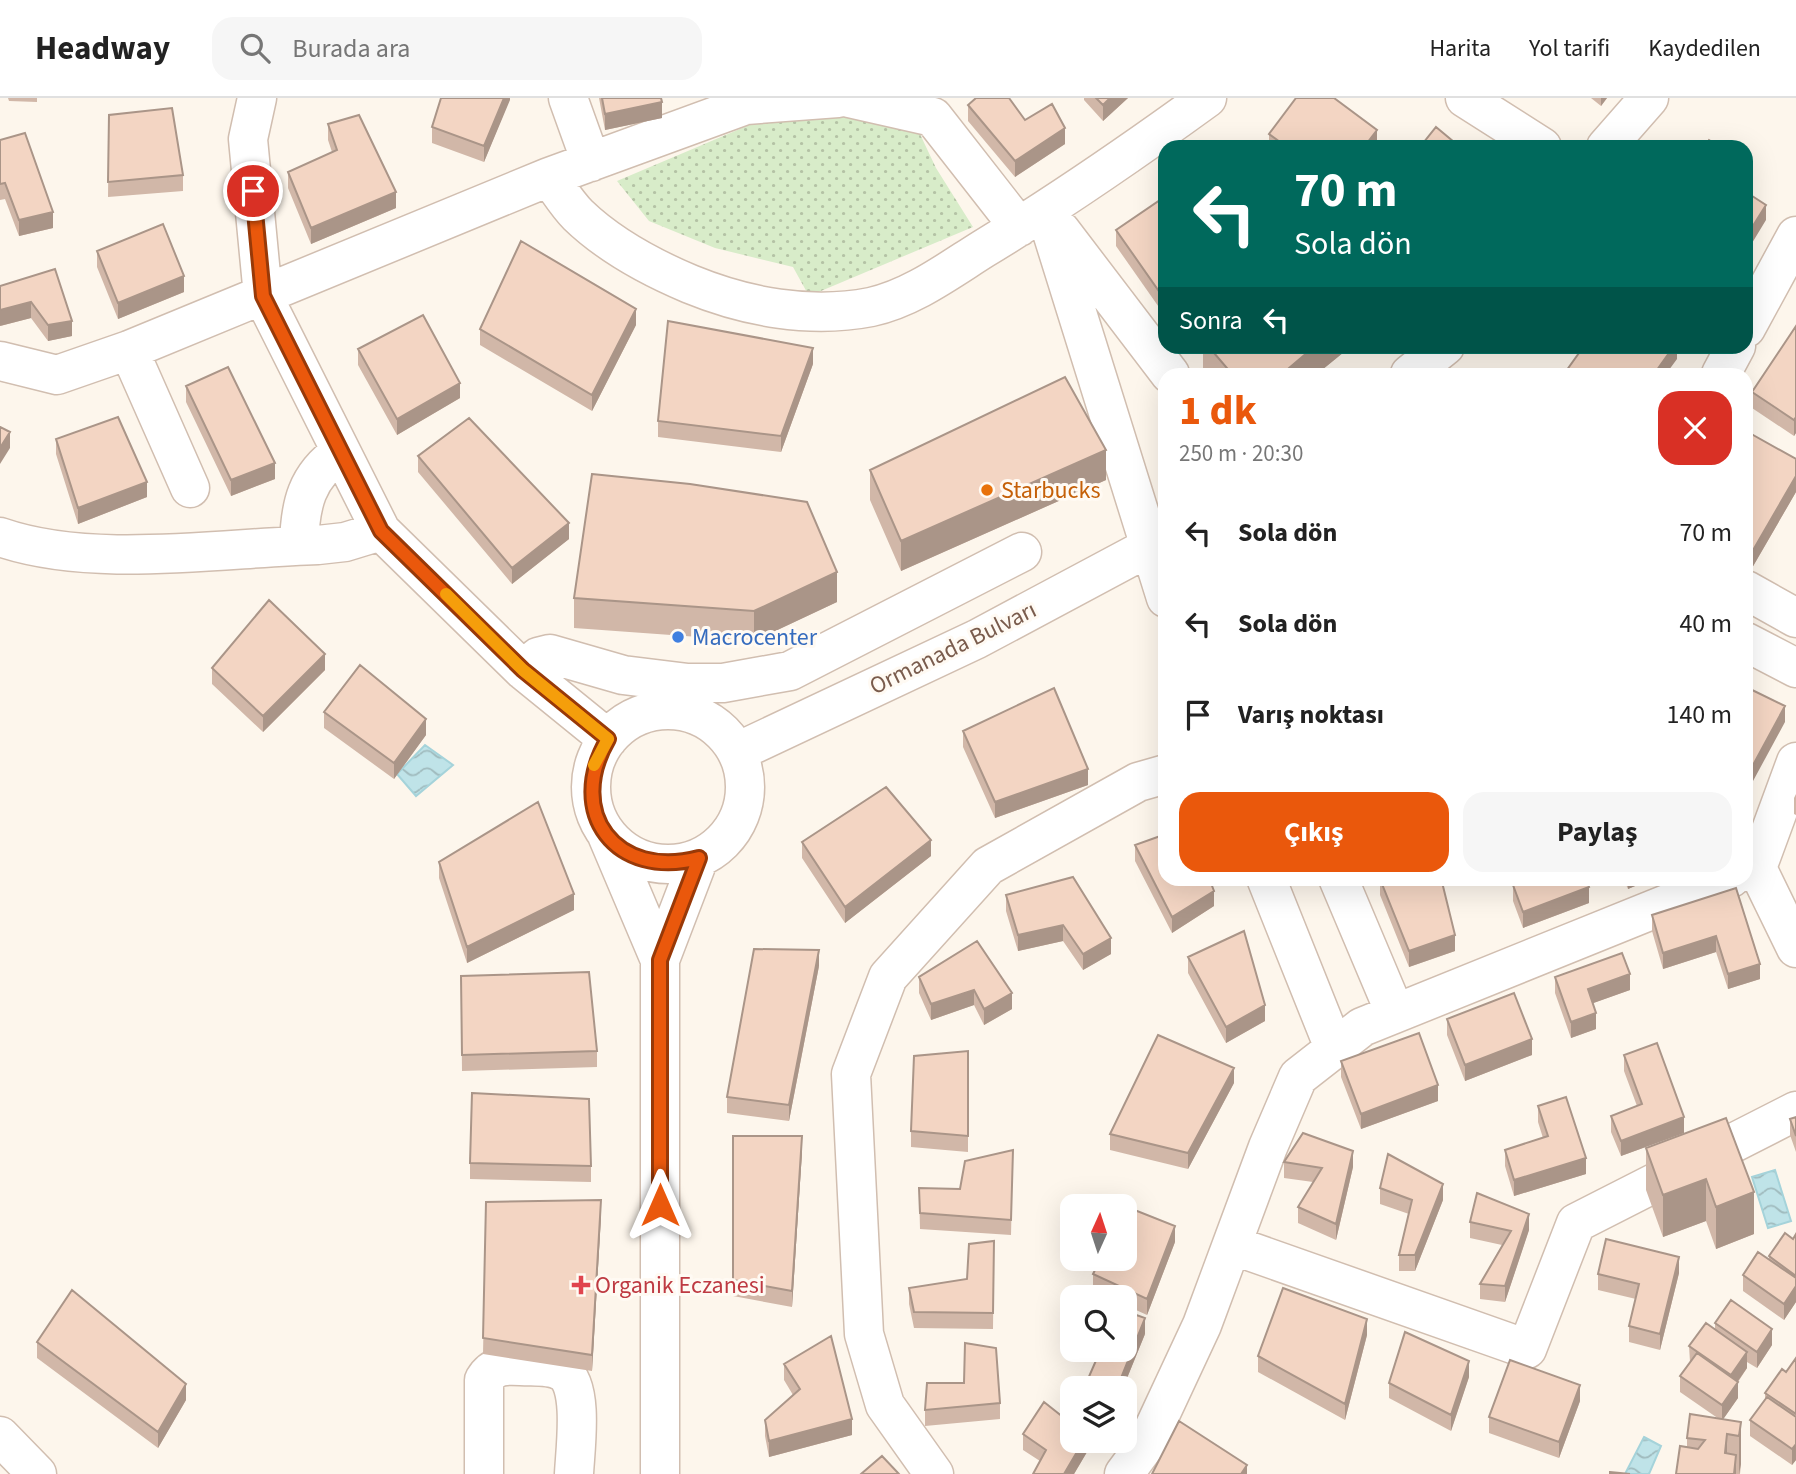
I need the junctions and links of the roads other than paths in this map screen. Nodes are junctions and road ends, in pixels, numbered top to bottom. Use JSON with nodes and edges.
{"nodes":[{"id":1,"x":257,"y":98,"type":"edge"},
{"id":2,"x":568,"y":98,"type":"edge"},
{"id":3,"x":838,"y":98,"type":"edge"},
{"id":4,"x":849,"y":98,"type":"edge"},
{"id":5,"x":1206,"y":98,"type":"edge"},
{"id":6,"x":1465,"y":98,"type":"edge"},
{"id":7,"x":1649,"y":98,"type":"edge"},
{"id":8,"x":749,"y":102,"type":"edge"},
{"id":9,"x":929,"y":108,"type":"edge"},
{"id":10,"x":1531,"y":140,"type":"edge"},
{"id":11,"x":1612,"y":140,"type":"edge"},
{"id":12,"x":591,"y":162,"type":"junction"},
{"id":13,"x":548,"y":177,"type":"junction"},
{"id":14,"x":1032,"y":219,"type":"junction"},
{"id":15,"x":1796,"y":236,"type":"edge"},
{"id":16,"x":263,"y":296,"type":"junction"},
{"id":17,"x":1753,"y":315,"type":"edge"},
{"id":18,"x":129,"y":350,"type":"junction"},
{"id":19,"x":1435,"y":354,"type":"edge"},
{"id":20,"x":0,"y":361,"type":"edge"},
{"id":21,"x":1165,"y":368,"type":"edge"},
{"id":22,"x":1418,"y":368,"type":"edge"},
{"id":23,"x":341,"y":452,"type":"junction"},
{"id":24,"x":190,"y":488,"type":"dead end"},
{"id":25,"x":381,"y":531,"type":"junction"},
{"id":26,"x":0,"y":537,"type":"edge"},
{"id":27,"x":1157,"y":543,"type":"edge"},
{"id":28,"x":299,"y":545,"type":"junction"},
{"id":29,"x":1022,"y":552,"type":"dead end"},
{"id":30,"x":1753,"y":594,"type":"edge"},
{"id":31,"x":1796,"y":618,"type":"edge"},
{"id":32,"x":1753,"y":646,"type":"edge"},
{"id":33,"x":1796,"y":668,"type":"edge"},
{"id":34,"x":523,"y":670,"type":"junction"},
{"id":35,"x":790,"y":671,"type":"junction"},
{"id":36,"x":810,"y":718,"type":"junction"},
{"id":37,"x":608,"y":739,"type":"junction"},
{"id":38,"x":737,"y":752,"type":"junction"},
{"id":39,"x":1796,"y":762,"type":"edge"},
{"id":40,"x":1158,"y":776,"type":"edge"},
{"id":41,"x":607,"y":835,"type":"junction"},
{"id":42,"x":1753,"y":856,"type":"edge"},
{"id":43,"x":699,"y":858,"type":"junction"},
{"id":44,"x":1753,"y":885,"type":"edge"},
{"id":45,"x":1269,"y":886,"type":"edge"},
{"id":46,"x":1341,"y":886,"type":"edge"},
{"id":47,"x":1712,"y":886,"type":"edge"},
{"id":48,"x":1796,"y":948,"type":"edge"},
{"id":49,"x":660,"y":960,"type":"junction"},
{"id":50,"x":1395,"y":1013,"type":"junction"},
{"id":51,"x":1334,"y":1048,"type":"junction"},
{"id":52,"x":1796,"y":1111,"type":"edge"},
{"id":53,"x":1231,"y":1245,"type":"junction"},
{"id":54,"x":0,"y":1436,"type":"edge"},
{"id":55,"x":37,"y":1474,"type":"edge"},
{"id":56,"x":484,"y":1474,"type":"edge"},
{"id":57,"x":575,"y":1474,"type":"edge"},
{"id":58,"x":660,"y":1474,"type":"edge"},
{"id":59,"x":934,"y":1474,"type":"edge"},
{"id":60,"x":1124,"y":1474,"type":"edge"}],
"edges":[{"from":1,"to":16,"type":"street"},
{"from":2,"to":12,"type":"street"},
{"from":3,"to":8,"type":"street"},
{"from":4,"to":9,"type":"street"},
{"from":5,"to":14,"type":"street"},
{"from":6,"to":10,"type":"street"},
{"from":7,"to":11,"type":"street"},
{"from":8,"to":12,"type":"street"},
{"from":9,"to":14,"type":"street"},
{"from":12,"to":13,"type":"street"},
{"from":13,"to":14,"type":"street"},
{"from":13,"to":16,"type":"street"},
{"from":14,"to":21,"type":"street"},
{"from":14,"to":27,"type":"street"},
{"from":15,"to":17,"type":"street"},
{"from":16,"to":18,"type":"street"},
{"from":16,"to":23,"type":"street"},
{"from":18,"to":20,"type":"street"},
{"from":18,"to":24,"type":"street"},
{"from":19,"to":22,"type":"street"},
{"from":23,"to":25,"type":"street"},
{"from":23,"to":28,"type":"street"},
{"from":25,"to":28,"type":"street"},
{"from":25,"to":34,"type":"street"},
{"from":26,"to":28,"type":"street"},
{"from":27,"to":36,"type":"street","name":"Ormanada Bulvarı"},
{"from":29,"to":35,"type":"street"},
{"from":30,"to":31,"type":"street"},
{"from":32,"to":33,"type":"street"},
{"from":34,"to":35,"type":"street"},
{"from":34,"to":37,"type":"street"},
{"from":35,"to":36,"type":"street"},
{"from":36,"to":38,"type":"street","name":"Ormanada Bulvarı"},
{"from":37,"to":38,"type":"street"},
{"from":37,"to":41,"type":"street"},
{"from":38,"to":43,"type":"street"},
{"from":39,"to":42,"type":"street"},
{"from":40,"to":59,"type":"street"},
{"from":41,"to":43,"type":"street"},
{"from":41,"to":49,"type":"street"},
{"from":43,"to":49,"type":"street"},
{"from":44,"to":48,"type":"street"},
{"from":45,"to":51,"type":"street"},
{"from":46,"to":50,"type":"street"},
{"from":47,"to":50,"type":"street"},
{"from":49,"to":58,"type":"street"},
{"from":50,"to":51,"type":"street"},
{"from":51,"to":53,"type":"street"},
{"from":52,"to":53,"type":"street"},
{"from":53,"to":60,"type":"street"},
{"from":54,"to":55,"type":"street"},
{"from":56,"to":57,"type":"street"}]}
